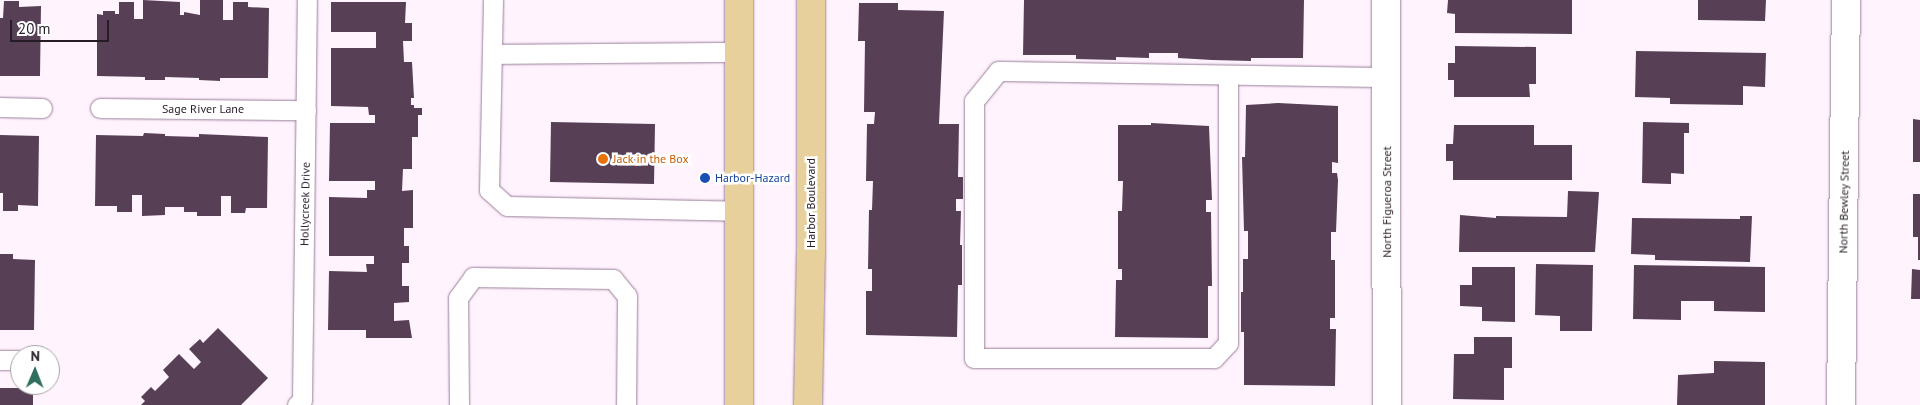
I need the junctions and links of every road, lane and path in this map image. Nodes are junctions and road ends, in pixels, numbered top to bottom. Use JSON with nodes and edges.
{"nodes":[{"id":1,"x":307,"y":0,"type":"edge"},
{"id":2,"x":493,"y":0,"type":"edge"},
{"id":3,"x":739,"y":0,"type":"edge"},
{"id":4,"x":811,"y":0,"type":"edge"},
{"id":5,"x":1386,"y":0,"type":"edge"},
{"id":6,"x":1846,"y":0,"type":"edge"},
{"id":7,"x":739,"y":52,"type":"junction"},
{"id":8,"x":493,"y":54,"type":"junction"},
{"id":9,"x":1228,"y":75,"type":"junction"},
{"id":10,"x":1386,"y":78,"type":"junction"},
{"id":11,"x":0,"y":107,"type":"edge"},
{"id":12,"x":42,"y":108,"type":"dead end"},
{"id":13,"x":100,"y":108,"type":"dead end"},
{"id":14,"x":306,"y":110,"type":"junction"},
{"id":15,"x":739,"y":211,"type":"junction"},
{"id":16,"x":297,"y":405,"type":"edge"},
{"id":17,"x":459,"y":405,"type":"edge"},
{"id":18,"x":626,"y":405,"type":"edge"},
{"id":19,"x":739,"y":405,"type":"edge"},
{"id":20,"x":808,"y":405,"type":"edge"},
{"id":21,"x":1386,"y":405,"type":"edge"},
{"id":22,"x":1841,"y":405,"type":"edge"}],
"edges":[{"from":1,"to":14,"type":"lane","name":"Hollycreek Drive"},
{"from":2,"to":8,"type":"lane"},
{"from":3,"to":7,"type":"main road"},
{"from":4,"to":20,"type":"main road","name":"Harbor Boulevard"},
{"from":5,"to":10,"type":"street","name":"North Figueroa Street"},
{"from":6,"to":22,"type":"street","name":"North Bewley Street"},
{"from":7,"to":8,"type":"lane"},
{"from":7,"to":15,"type":"main road"},
{"from":8,"to":15,"type":"lane"},
{"from":9,"to":9,"type":"lane"},
{"from":9,"to":10,"type":"lane"},
{"from":10,"to":21,"type":"street","name":"North Figueroa Street"},
{"from":11,"to":12,"type":"lane"},
{"from":13,"to":14,"type":"lane","name":"Sage River Lane"},
{"from":14,"to":16,"type":"lane","name":"Hollycreek Drive"},
{"from":15,"to":19,"type":"main road"},
{"from":17,"to":18,"type":"lane"}]}
